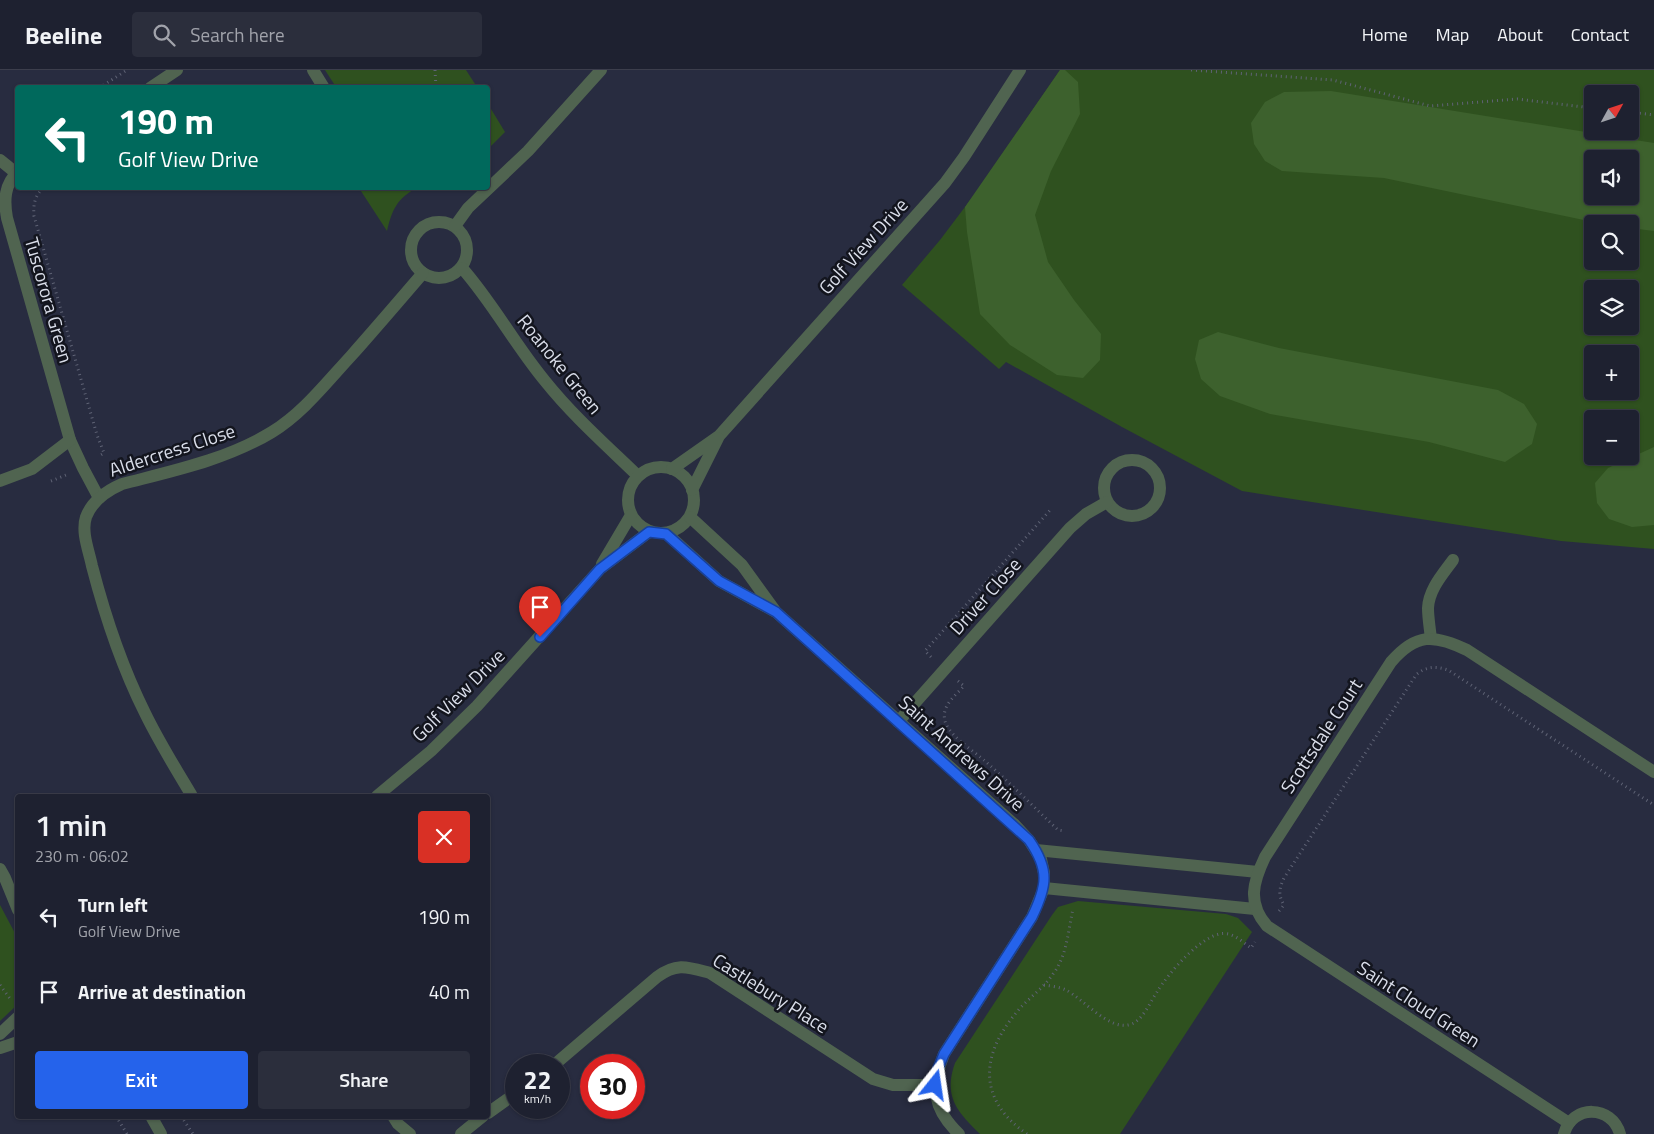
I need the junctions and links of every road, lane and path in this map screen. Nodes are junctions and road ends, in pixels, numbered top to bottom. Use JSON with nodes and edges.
{"nodes":[{"id":1,"x":127,"y":70,"type":"edge"},
{"id":2,"x":177,"y":70,"type":"edge"},
{"id":3,"x":313,"y":70,"type":"edge"},
{"id":4,"x":435,"y":70,"type":"edge"},
{"id":5,"x":601,"y":70,"type":"edge"},
{"id":6,"x":1020,"y":70,"type":"edge"},
{"id":7,"x":1191,"y":70,"type":"edge"},
{"id":8,"x":104,"y":85,"type":"edge"},
{"id":9,"x":154,"y":85,"type":"edge"},
{"id":10,"x":322,"y":85,"type":"edge"},
{"id":11,"x":436,"y":85,"type":"edge"},
{"id":12,"x":1584,"y":107,"type":"edge"},
{"id":13,"x":1639,"y":113,"type":"edge"},
{"id":14,"x":1654,"y":115,"type":"edge"},
{"id":15,"x":0,"y":160,"type":"edge"},
{"id":16,"x":15,"y":171,"type":"edge"},
{"id":17,"x":15,"y":176,"type":"edge"},
{"id":18,"x":490,"y":187,"type":"edge"},
{"id":19,"x":41,"y":190,"type":"edge"},
{"id":20,"x":487,"y":190,"type":"edge"},
{"id":21,"x":455,"y":226,"type":"junction"},
{"id":22,"x":462,"y":268,"type":"junction"},
{"id":23,"x":423,"y":273,"type":"junction"},
{"id":24,"x":719,"y":436,"type":"junction"},
{"id":25,"x":70,"y":440,"type":"junction"},
{"id":26,"x":83,"y":468,"type":"junction"},
{"id":27,"x":672,"y":469,"type":"junction"},
{"id":28,"x":638,"y":476,"type":"junction"},
{"id":29,"x":0,"y":481,"type":"edge"},
{"id":30,"x":692,"y":490,"type":"junction"},
{"id":31,"x":99,"y":498,"type":"junction"},
{"id":32,"x":1107,"y":502,"type":"junction"},
{"id":33,"x":631,"y":515,"type":"junction"},
{"id":34,"x":690,"y":517,"type":"junction"},
{"id":35,"x":649,"y":532,"type":"junction"},
{"id":36,"x":666,"y":534,"type":"junction"},
{"id":37,"x":1453,"y":560,"type":"dead end"},
{"id":38,"x":600,"y":569,"type":"junction"},
{"id":39,"x":776,"y":612,"type":"junction"},
{"id":40,"x":1431,"y":639,"type":"junction"},
{"id":41,"x":898,"y":722,"type":"junction"},
{"id":42,"x":1654,"y":772,"type":"edge"},
{"id":43,"x":191,"y":794,"type":"edge"},
{"id":44,"x":379,"y":794,"type":"edge"},
{"id":45,"x":1654,"y":805,"type":"edge"},
{"id":46,"x":1036,"y":850,"type":"junction"},
{"id":47,"x":1258,"y":872,"type":"junction"},
{"id":48,"x":3,"y":873,"type":"edge"},
{"id":49,"x":15,"y":888,"type":"edge"},
{"id":50,"x":1044,"y":888,"type":"junction"},
{"id":51,"x":15,"y":903,"type":"edge"},
{"id":52,"x":1255,"y":909,"type":"junction"},
{"id":53,"x":1267,"y":926,"type":"junction"},
{"id":54,"x":1044,"y":985,"type":"dead end"},
{"id":55,"x":15,"y":1020,"type":"edge"},
{"id":56,"x":0,"y":1034,"type":"edge"},
{"id":57,"x":15,"y":1043,"type":"edge"},
{"id":58,"x":0,"y":1048,"type":"edge"},
{"id":59,"x":567,"y":1054,"type":"edge"},
{"id":60,"x":935,"y":1085,"type":"junction"},
{"id":61,"x":505,"y":1101,"type":"edge"},
{"id":62,"x":490,"y":1112,"type":"edge"},
{"id":63,"x":118,"y":1119,"type":"edge"},
{"id":64,"x":152,"y":1119,"type":"edge"},
{"id":65,"x":184,"y":1119,"type":"edge"},
{"id":66,"x":395,"y":1119,"type":"edge"},
{"id":67,"x":479,"y":1119,"type":"edge"},
{"id":68,"x":1567,"y":1129,"type":"edge"},
{"id":69,"x":127,"y":1134,"type":"edge"},
{"id":70,"x":161,"y":1134,"type":"edge"},
{"id":71,"x":193,"y":1134,"type":"edge"},
{"id":72,"x":410,"y":1134,"type":"edge"},
{"id":73,"x":461,"y":1134,"type":"edge"},
{"id":74,"x":959,"y":1134,"type":"edge"},
{"id":75,"x":1620,"y":1134,"type":"edge"}],
"edges":[{"from":1,"to":8,"type":"path"},
{"from":2,"to":9,"type":"street"},
{"from":3,"to":10,"type":"street"},
{"from":4,"to":11,"type":"path"},
{"from":5,"to":18,"type":"street"},
{"from":6,"to":24,"type":"street","name":"Golf View Drive"},
{"from":7,"to":12,"type":"path"},
{"from":13,"to":14,"type":"path"},
{"from":15,"to":16,"type":"street"},
{"from":17,"to":25,"type":"street","name":"Tuscorora Green"},
{"from":19,"to":26,"type":"path"},
{"from":20,"to":21,"type":"street"},
{"from":21,"to":22,"type":"street"},
{"from":21,"to":23,"type":"street"},
{"from":22,"to":23,"type":"street"},
{"from":22,"to":28,"type":"street","name":"Roanoke Green"},
{"from":23,"to":31,"type":"street","name":"Aldercress Close"},
{"from":24,"to":27,"type":"street","name":"Golf View Drive"},
{"from":24,"to":30,"type":"street","name":"Golf View Drive"},
{"from":25,"to":26,"type":"street","name":"Tuscorora Green"},
{"from":25,"to":29,"type":"street"},
{"from":26,"to":31,"type":"street","name":"Tuscorora Green"},
{"from":27,"to":28,"type":"street"},
{"from":27,"to":30,"type":"street"},
{"from":28,"to":33,"type":"street"},
{"from":30,"to":34,"type":"street"},
{"from":31,"to":43,"type":"street","name":"Aldercress Close"},
{"from":32,"to":32,"type":"street"},
{"from":32,"to":41,"type":"street","name":"Driver Close"},
{"from":33,"to":35,"type":"street"},
{"from":33,"to":38,"type":"street","name":"Golf View Drive"},
{"from":34,"to":36,"type":"street"},
{"from":34,"to":39,"type":"street","name":"Saint Andrews Drive"},
{"from":35,"to":36,"type":"street"},
{"from":35,"to":38,"type":"street","name":"Golf View Drive"},
{"from":36,"to":39,"type":"street","name":"Saint Andrews Drive"},
{"from":37,"to":40,"type":"street"},
{"from":38,"to":44,"type":"street","name":"Golf View Drive"},
{"from":39,"to":41,"type":"street","name":"Saint Andrews Drive"},
{"from":40,"to":42,"type":"street","name":"Scottsdale Court"},
{"from":40,"to":47,"type":"street","name":"Scottsdale Court"},
{"from":41,"to":46,"type":"street","name":"Saint Andrews Drive"},
{"from":45,"to":53,"type":"path"},
{"from":46,"to":47,"type":"street"},
{"from":46,"to":50,"type":"street","name":"Saint Andrews Drive"},
{"from":47,"to":52,"type":"street","name":"Scottsdale Court"},
{"from":48,"to":49,"type":"street"},
{"from":48,"to":51,"type":"street"},
{"from":50,"to":52,"type":"street"},
{"from":50,"to":60,"type":"street","name":"Saint Andrews Drive"},
{"from":52,"to":53,"type":"street","name":"Saint Cloud Green"},
{"from":53,"to":54,"type":"path"},
{"from":53,"to":68,"type":"street","name":"Saint Cloud Green"},
{"from":55,"to":56,"type":"street"},
{"from":57,"to":58,"type":"street"},
{"from":59,"to":60,"type":"street","name":"Castlebury Place"},
{"from":60,"to":74,"type":"street","name":"Saint Andrews Drive"},
{"from":61,"to":62,"type":"street"},
{"from":63,"to":69,"type":"path"},
{"from":64,"to":70,"type":"street"},
{"from":65,"to":71,"type":"path"},
{"from":66,"to":72,"type":"street"},
{"from":67,"to":73,"type":"street"},
{"from":68,"to":75,"type":"street","name":"Saint Cloud Green"}]}
